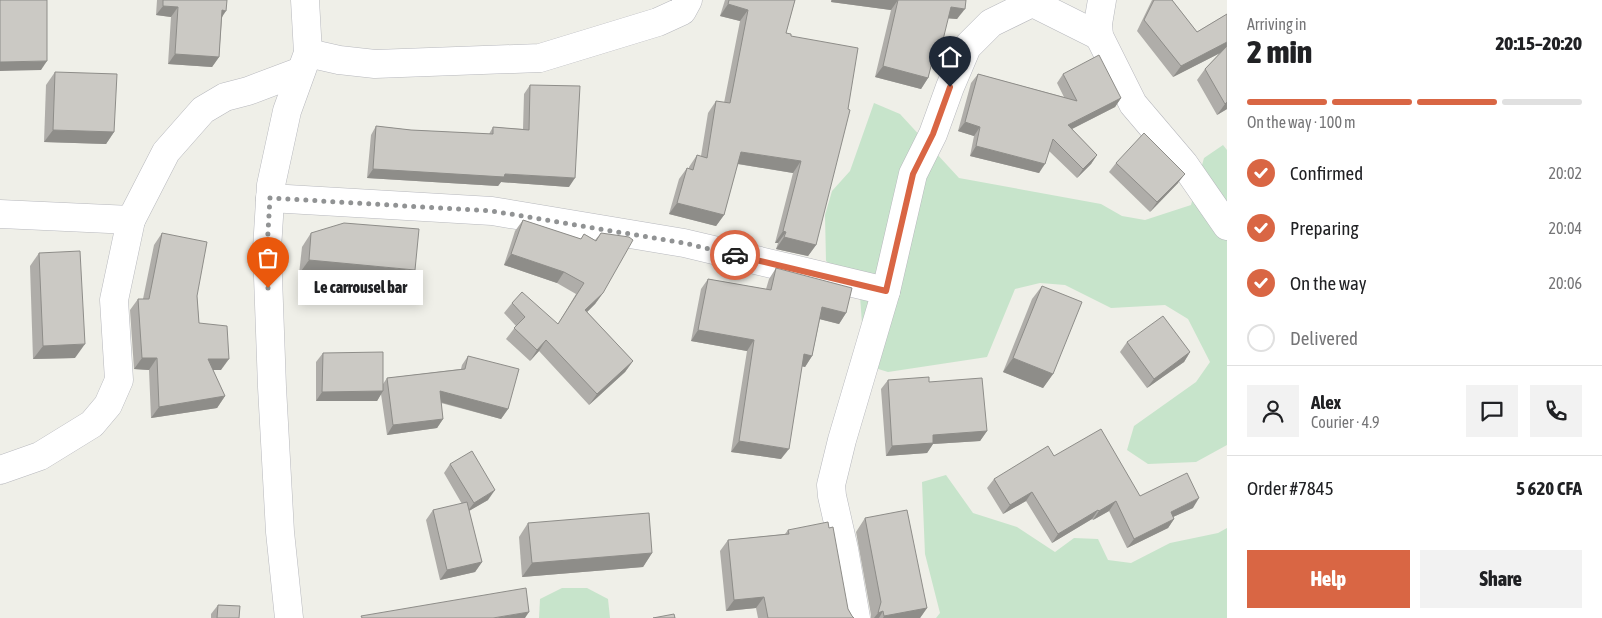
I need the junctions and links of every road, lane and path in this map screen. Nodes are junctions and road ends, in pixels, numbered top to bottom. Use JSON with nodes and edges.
{"nodes":[{"id":1,"x":305,"y":0,"type":"edge"},
{"id":2,"x":688,"y":0,"type":"edge"},
{"id":3,"x":1102,"y":0,"type":"edge"},
{"id":4,"x":1034,"y":1,"type":"edge"},
{"id":5,"x":1100,"y":36,"type":"junction"},
{"id":6,"x":304,"y":62,"type":"junction"},
{"id":7,"x":270,"y":198,"type":"junction"},
{"id":8,"x":0,"y":214,"type":"edge"},
{"id":9,"x":131,"y":220,"type":"junction"},
{"id":10,"x":1227,"y":226,"type":"edge"},
{"id":11,"x":886,"y":291,"type":"junction"},
{"id":12,"x":0,"y":470,"type":"edge"},
{"id":13,"x":289,"y":618,"type":"edge"},
{"id":14,"x":856,"y":618,"type":"edge"}],
"edges":[{"from":1,"to":6,"type":"street"},
{"from":2,"to":6,"type":"street"},
{"from":3,"to":5,"type":"street"},
{"from":4,"to":5,"type":"street"},
{"from":4,"to":11,"type":"street"},
{"from":5,"to":10,"type":"street"},
{"from":6,"to":7,"type":"street"},
{"from":6,"to":9,"type":"street"},
{"from":7,"to":11,"type":"street"},
{"from":7,"to":13,"type":"street"},
{"from":8,"to":9,"type":"street"},
{"from":9,"to":12,"type":"street"},
{"from":11,"to":14,"type":"street"}]}
